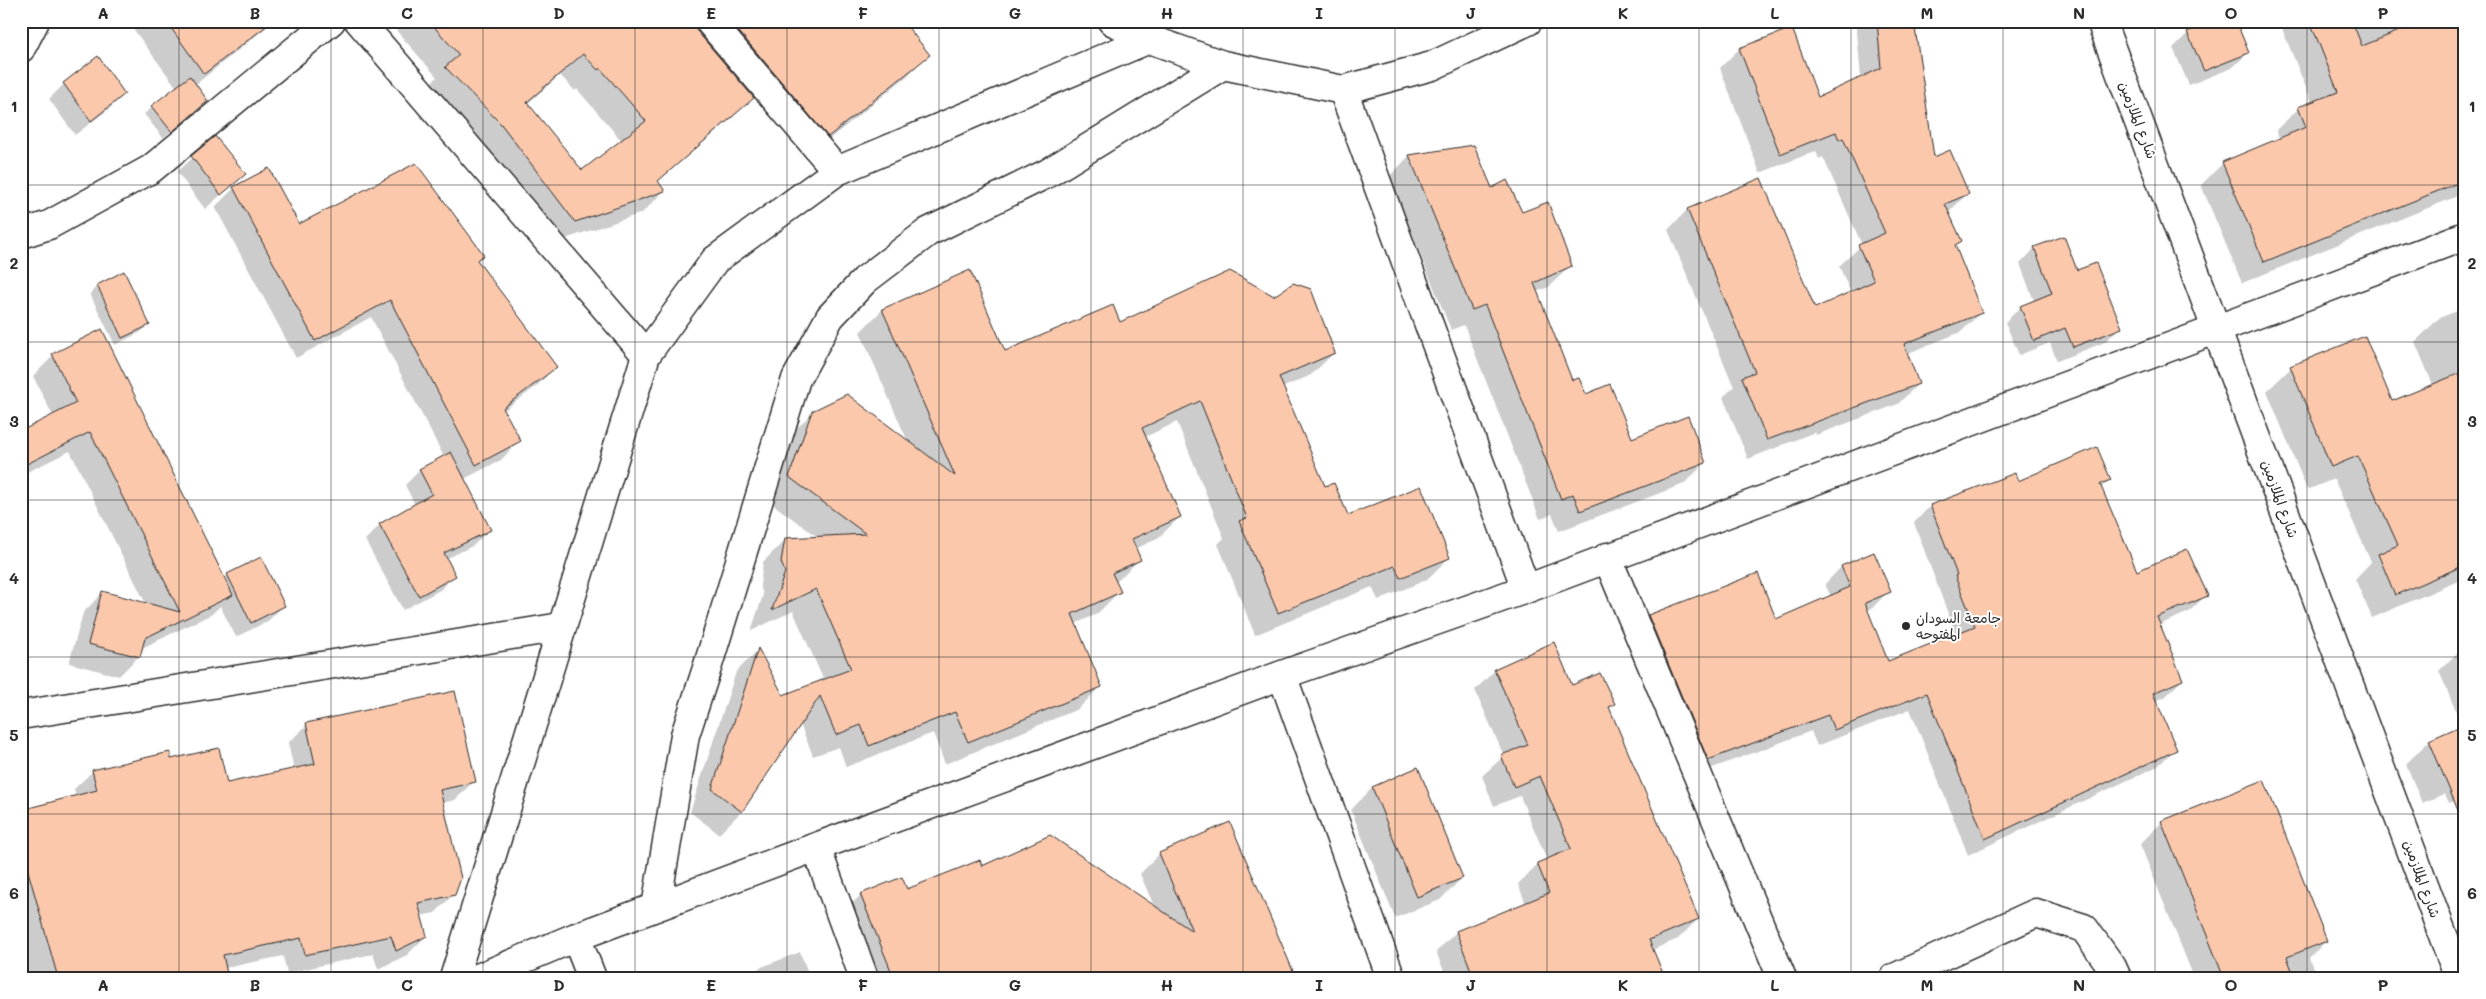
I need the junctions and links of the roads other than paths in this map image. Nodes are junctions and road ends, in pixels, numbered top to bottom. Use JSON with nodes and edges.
{"nodes":[{"id":1,"x":35,"y":21,"type":"edge"},
{"id":2,"x":331,"y":21,"type":"edge"},
{"id":3,"x":359,"y":21,"type":"edge"},
{"id":4,"x":709,"y":21,"type":"edge"},
{"id":5,"x":1112,"y":21,"type":"edge"},
{"id":6,"x":1528,"y":21,"type":"edge"},
{"id":7,"x":2101,"y":21,"type":"edge"},
{"id":8,"x":1149,"y":39,"type":"junction"},
{"id":9,"x":21,"y":48,"type":"edge"},
{"id":10,"x":1223,"y":66,"type":"junction"},
{"id":11,"x":1342,"y":90,"type":"junction"},
{"id":12,"x":837,"y":171,"type":"junction"},
{"id":13,"x":21,"y":234,"type":"edge"},
{"id":14,"x":2465,"y":236,"type":"edge"},
{"id":15,"x":2217,"y":330,"type":"junction"},
{"id":16,"x":646,"y":355,"type":"junction"},
{"id":17,"x":1607,"y":557,"type":"junction"},
{"id":18,"x":1526,"y":589,"type":"junction"},
{"id":19,"x":561,"y":627,"type":"junction"},
{"id":20,"x":1282,"y":675,"type":"junction"},
{"id":21,"x":21,"y":715,"type":"edge"},
{"id":22,"x":816,"y":847,"type":"junction"},
{"id":23,"x":656,"y":907,"type":"junction"},
{"id":24,"x":576,"y":937,"type":"junction"},
{"id":25,"x":454,"y":978,"type":"edge"},
{"id":26,"x":478,"y":978,"type":"edge"},
{"id":27,"x":592,"y":978,"type":"edge"},
{"id":28,"x":864,"y":978,"type":"edge"},
{"id":29,"x":1391,"y":978,"type":"edge"},
{"id":30,"x":1782,"y":978,"type":"edge"},
{"id":31,"x":1894,"y":978,"type":"edge"},
{"id":32,"x":2117,"y":978,"type":"edge"},
{"id":33,"x":2459,"y":978,"type":"edge"}],
"edges":[{"from":1,"to":9,"type":"street"},
{"from":2,"to":13,"type":"street"},
{"from":3,"to":16,"type":"street"},
{"from":4,"to":12,"type":"street"},
{"from":5,"to":8,"type":"street"},
{"from":6,"to":11,"type":"street"},
{"from":7,"to":15,"type":"street","name":"شارع الملازمين"},
{"from":8,"to":10,"type":"street"},
{"from":8,"to":12,"type":"street"},
{"from":10,"to":11,"type":"street"},
{"from":10,"to":23,"type":"street"},
{"from":11,"to":18,"type":"street"},
{"from":12,"to":16,"type":"street"},
{"from":14,"to":15,"type":"street"},
{"from":15,"to":17,"type":"street"},
{"from":15,"to":33,"type":"street","name":"شارع الملازمين"},
{"from":16,"to":19,"type":"street"},
{"from":17,"to":18,"type":"street"},
{"from":17,"to":30,"type":"street"},
{"from":18,"to":20,"type":"street"},
{"from":19,"to":21,"type":"street"},
{"from":19,"to":25,"type":"street"},
{"from":20,"to":22,"type":"street"},
{"from":20,"to":29,"type":"street"},
{"from":22,"to":23,"type":"street"},
{"from":22,"to":28,"type":"street"},
{"from":23,"to":24,"type":"street"},
{"from":24,"to":26,"type":"street"},
{"from":24,"to":27,"type":"street"},
{"from":31,"to":32,"type":"street"}]}
